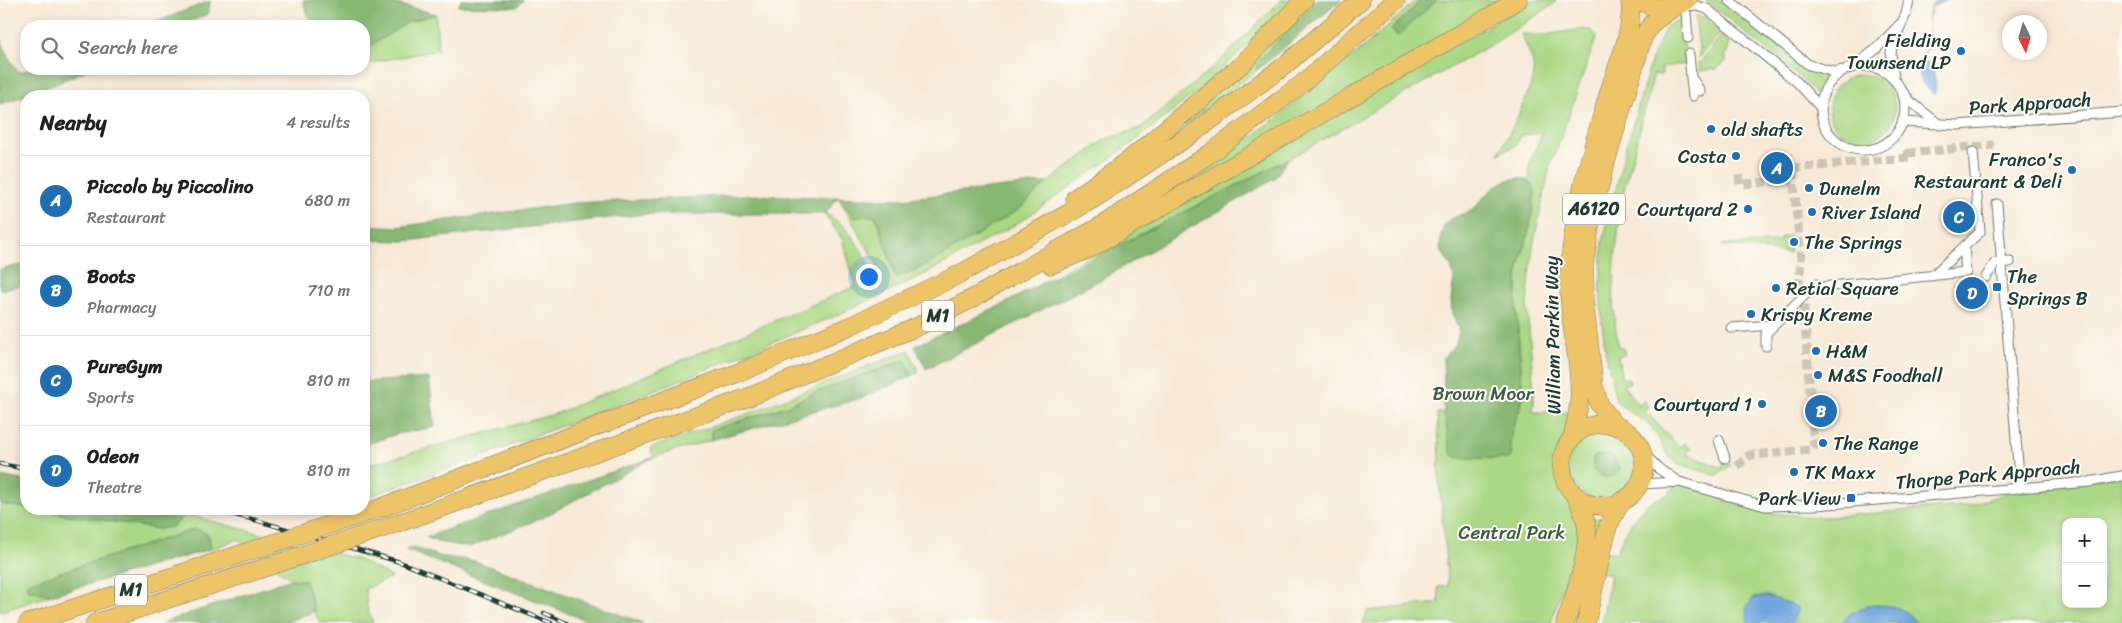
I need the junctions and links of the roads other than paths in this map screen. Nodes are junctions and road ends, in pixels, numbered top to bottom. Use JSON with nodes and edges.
{"nodes":[{"id":1,"x":1304,"y":0,"type":"edge"},
{"id":2,"x":1361,"y":0,"type":"edge"},
{"id":3,"x":1396,"y":0,"type":"edge"},
{"id":4,"x":1518,"y":0,"type":"edge"},
{"id":5,"x":1630,"y":0,"type":"edge"},
{"id":6,"x":1640,"y":0,"type":"edge"},
{"id":7,"x":1729,"y":0,"type":"edge"},
{"id":8,"x":1909,"y":0,"type":"edge"},
{"id":9,"x":1682,"y":6,"type":"edge"},
{"id":10,"x":1904,"y":20,"type":"junction"},
{"id":11,"x":1688,"y":38,"type":"dead end"},
{"id":12,"x":1689,"y":54,"type":"dead end"},
{"id":13,"x":1850,"y":68,"type":"junction"},
{"id":14,"x":1894,"y":80,"type":"junction"},
{"id":15,"x":1900,"y":89,"type":"junction"},
{"id":16,"x":1696,"y":94,"type":"dead end"},
{"id":17,"x":1821,"y":108,"type":"junction"},
{"id":18,"x":2122,"y":112,"type":"edge"},
{"id":19,"x":1902,"y":122,"type":"junction"},
{"id":20,"x":1940,"y":125,"type":"junction"},
{"id":21,"x":1973,"y":152,"type":"dead end"},
{"id":22,"x":1997,"y":204,"type":"dead end"},
{"id":23,"x":1964,"y":246,"type":"junction"},
{"id":24,"x":2006,"y":262,"type":"junction"},
{"id":25,"x":960,"y":274,"type":"junction"},
{"id":26,"x":1932,"y":276,"type":"junction"},
{"id":27,"x":1986,"y":277,"type":"dead end"},
{"id":28,"x":974,"y":297,"type":"junction"},
{"id":29,"x":1774,"y":325,"type":"junction"},
{"id":30,"x":1731,"y":328,"type":"dead end"},
{"id":31,"x":1766,"y":346,"type":"dead end"},
{"id":32,"x":1615,"y":425,"type":"junction"},
{"id":33,"x":1573,"y":436,"type":"junction"},
{"id":34,"x":1719,"y":440,"type":"dead end"},
{"id":35,"x":1643,"y":453,"type":"junction"},
{"id":36,"x":1725,"y":458,"type":"dead end"},
{"id":37,"x":2122,"y":476,"type":"edge"},
{"id":38,"x":1679,"y":482,"type":"junction"},
{"id":39,"x":1640,"y":484,"type":"junction"},
{"id":40,"x":2020,"y":488,"type":"junction"},
{"id":41,"x":1577,"y":497,"type":"junction"},
{"id":42,"x":1621,"y":502,"type":"junction"},
{"id":43,"x":370,"y":511,"type":"edge"},
{"id":44,"x":359,"y":515,"type":"edge"},
{"id":45,"x":28,"y":623,"type":"edge"},
{"id":46,"x":95,"y":623,"type":"edge"},
{"id":47,"x":1564,"y":623,"type":"edge"},
{"id":48,"x":1586,"y":623,"type":"edge"}],
"edges":[{"from":1,"to":25,"type":"highway","number":"M1"},
{"from":2,"to":25,"type":"highway","number":"M1"},
{"from":3,"to":28,"type":"highway","number":"M1"},
{"from":4,"to":28,"type":"highway","number":"M1"},
{"from":5,"to":33,"type":"highway","name":"William Parkin Way","number":"A6120"},
{"from":6,"to":9,"type":"highway"},
{"from":7,"to":13,"type":"street"},
{"from":8,"to":10,"type":"street"},
{"from":9,"to":11,"type":"street"},
{"from":9,"to":17,"type":"street"},
{"from":9,"to":32,"type":"highway","name":"William Parkin Way","number":"A6120"},
{"from":10,"to":13,"type":"street"},
{"from":10,"to":14,"type":"street"},
{"from":12,"to":16,"type":"street"},
{"from":13,"to":14,"type":"street"},
{"from":13,"to":17,"type":"street"},
{"from":14,"to":15,"type":"street"},
{"from":15,"to":19,"type":"street"},
{"from":15,"to":20,"type":"street"},
{"from":17,"to":19,"type":"street"},
{"from":18,"to":20,"type":"street","name":"Park Approach"},
{"from":19,"to":20,"type":"street","name":"Park Approach"},
{"from":21,"to":23,"type":"street"},
{"from":22,"to":24,"type":"street"},
{"from":23,"to":26,"type":"street"},
{"from":23,"to":26,"type":"street"},
{"from":24,"to":27,"type":"street"},
{"from":24,"to":40,"type":"street"},
{"from":25,"to":43,"type":"highway","number":"M1","bridge":true},
{"from":26,"to":29,"type":"street"},
{"from":28,"to":46,"type":"highway","number":"M1","bridge":true},
{"from":29,"to":30,"type":"street"},
{"from":29,"to":31,"type":"street"},
{"from":32,"to":33,"type":"highway"},
{"from":32,"to":35,"type":"highway"},
{"from":33,"to":41,"type":"highway"},
{"from":34,"to":36,"type":"street"},
{"from":35,"to":38,"type":"street","name":"Thorpe Park Approach"},
{"from":35,"to":39,"type":"highway"},
{"from":37,"to":40,"type":"street","name":"Thorpe Park Approach"},
{"from":38,"to":39,"type":"street","name":"Thorpe Park Approach"},
{"from":38,"to":40,"type":"street","name":"Thorpe Park Approach"},
{"from":39,"to":42,"type":"highway"},
{"from":41,"to":42,"type":"highway"},
{"from":41,"to":47,"type":"highway"},
{"from":42,"to":48,"type":"highway"},
{"from":44,"to":45,"type":"highway","number":"M1","bridge":true}]}
